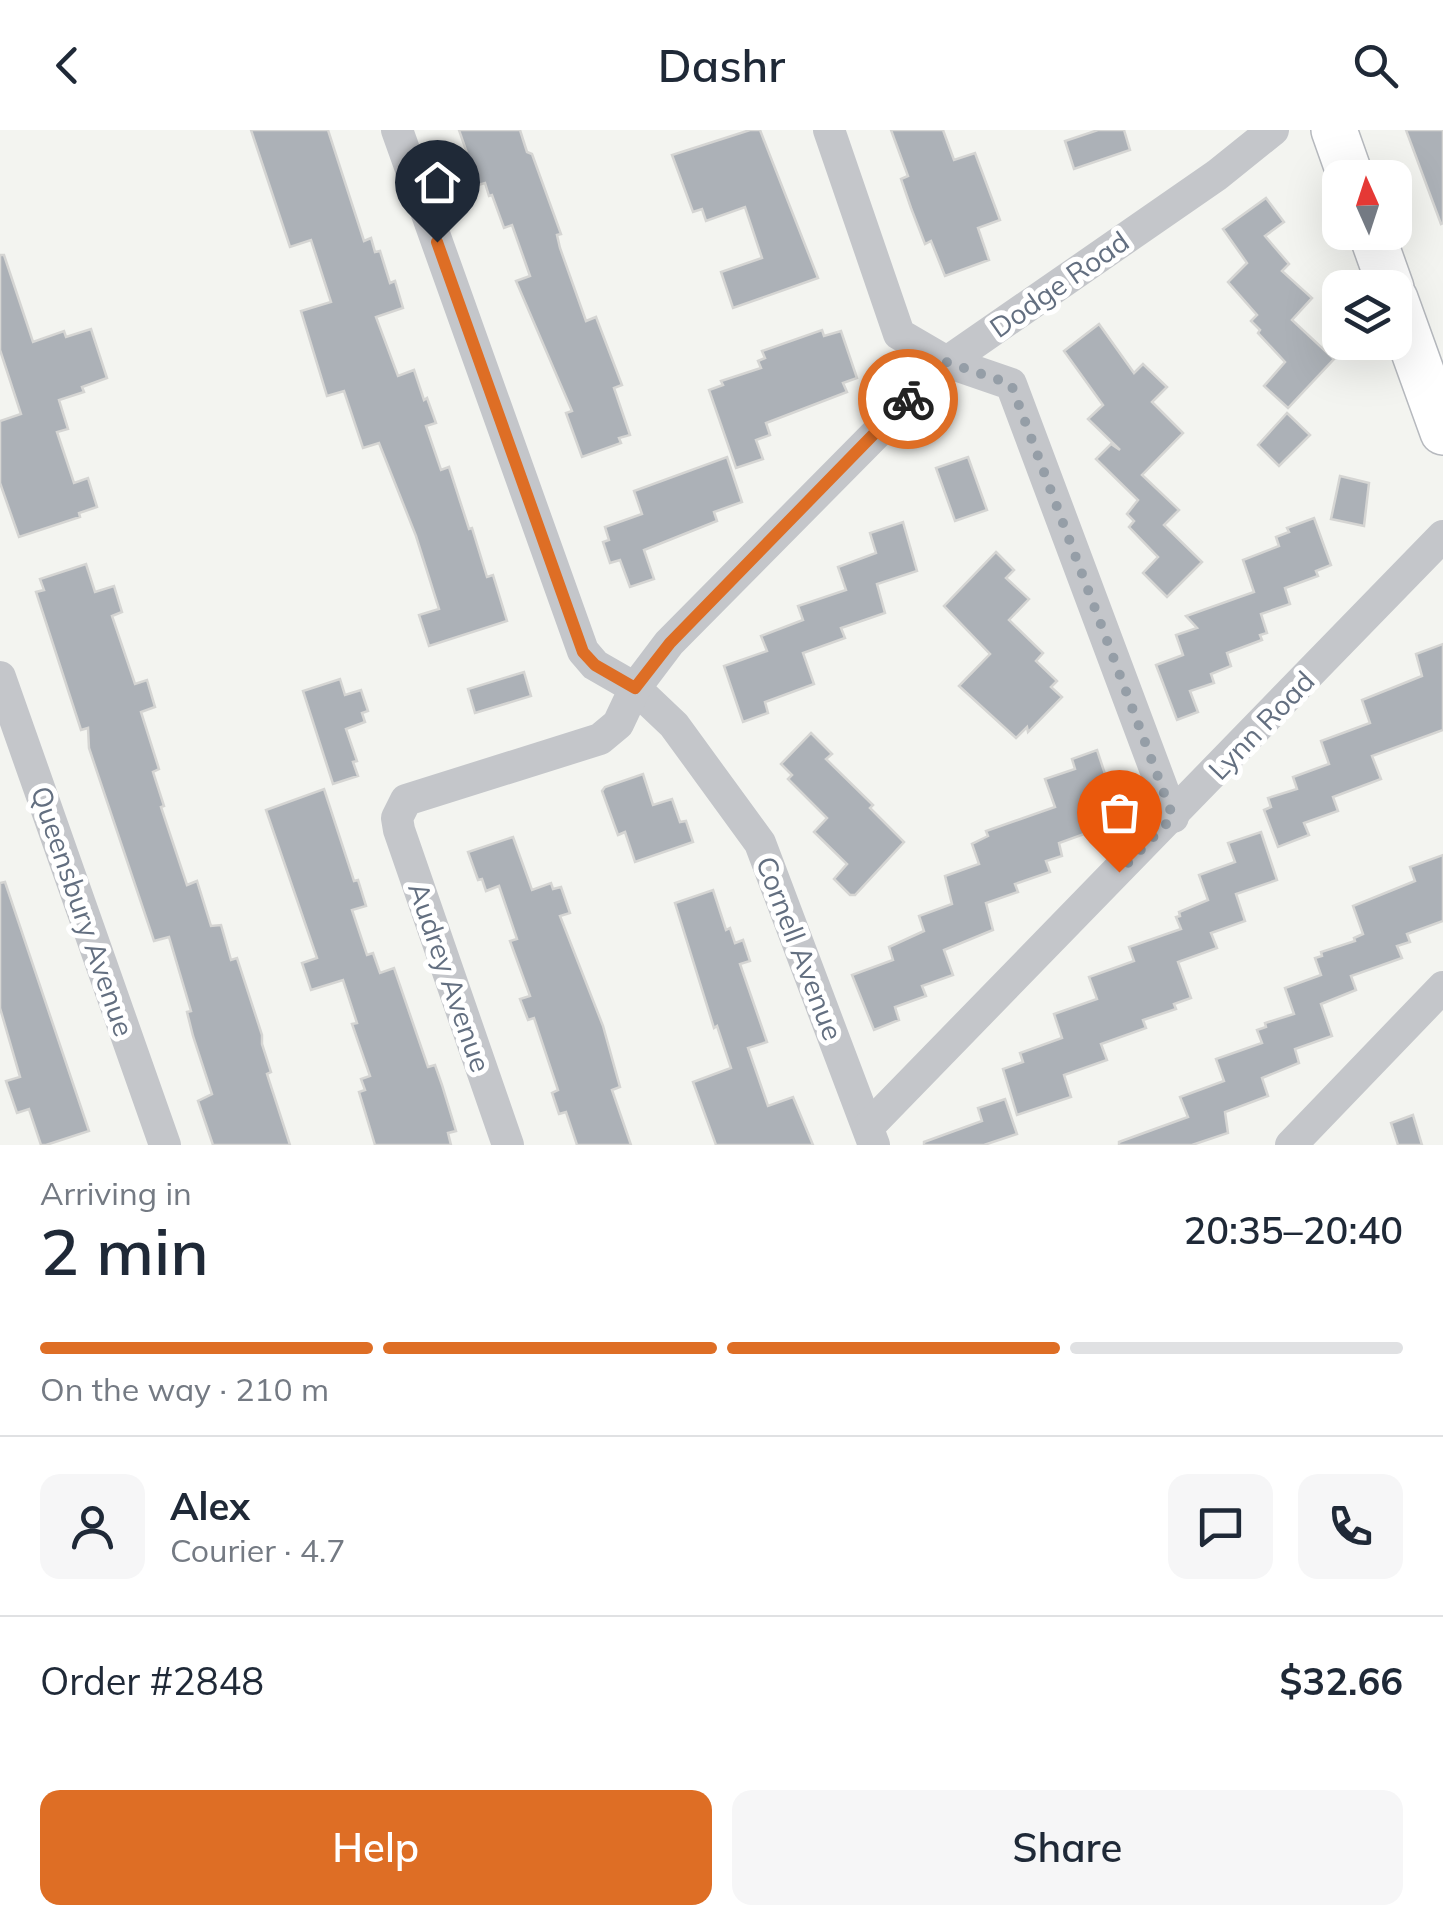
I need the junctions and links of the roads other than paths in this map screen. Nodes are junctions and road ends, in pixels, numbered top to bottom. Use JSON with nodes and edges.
{"nodes":[{"id":1,"x":397,"y":130,"type":"edge"},
{"id":2,"x":829,"y":130,"type":"edge"},
{"id":3,"x":1273,"y":130,"type":"edge"},
{"id":4,"x":1334,"y":130,"type":"edge"},
{"id":5,"x":1345,"y":160,"type":"edge"},
{"id":6,"x":1412,"y":346,"type":"edge"},
{"id":7,"x":946,"y":362,"type":"junction"},
{"id":8,"x":1443,"y":432,"type":"edge"},
{"id":9,"x":1443,"y":536,"type":"edge"},
{"id":10,"x":0,"y":677,"type":"edge"},
{"id":11,"x":635,"y":688,"type":"junction"},
{"id":12,"x":400,"y":809,"type":"joint"},
{"id":13,"x":1173,"y":817,"type":"junction"},
{"id":14,"x":1443,"y":987,"type":"edge"},
{"id":15,"x":871,"y":1136,"type":"edge"},
{"id":16,"x":166,"y":1145,"type":"edge"},
{"id":17,"x":508,"y":1145,"type":"edge"},
{"id":18,"x":1290,"y":1145,"type":"edge"}],
"edges":[{"from":1,"to":11,"type":"street","name":"Cornell Avenue"},
{"from":2,"to":7,"type":"street"},
{"from":3,"to":7,"type":"street","name":"Dodge Road"},
{"from":4,"to":5,"type":"main road"},
{"from":6,"to":8,"type":"main road"},
{"from":7,"to":11,"type":"street","name":"Dodge Road"},
{"from":7,"to":13,"type":"street"},
{"from":9,"to":13,"type":"street","name":"Lynn Road"},
{"from":10,"to":16,"type":"street","name":"Queensbury Avenue"},
{"from":11,"to":12,"type":"street","name":"Dodge Road"},
{"from":11,"to":15,"type":"street","name":"Cornell Avenue"},
{"from":12,"to":17,"type":"street","name":"Audrey Avenue"},
{"from":13,"to":15,"type":"street","name":"Lynn Road"},
{"from":14,"to":18,"type":"street"}]}
